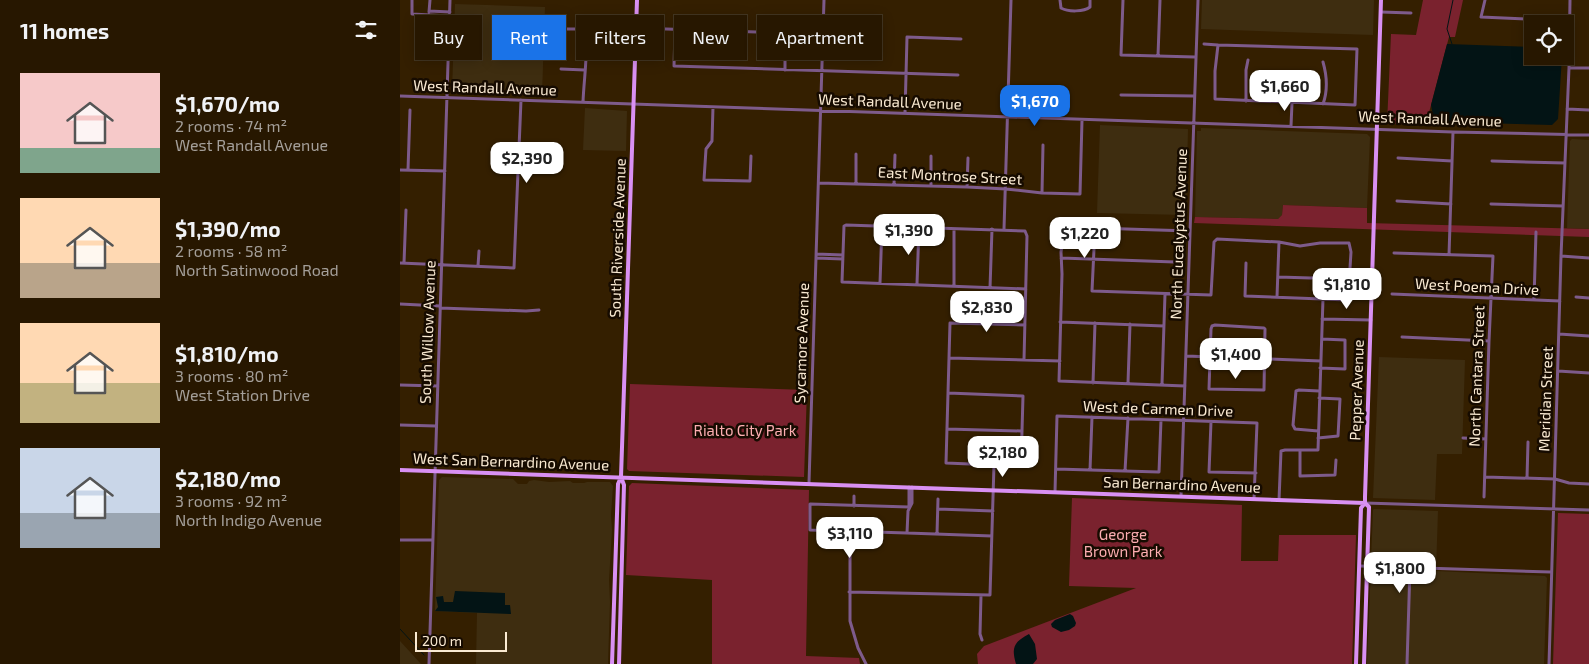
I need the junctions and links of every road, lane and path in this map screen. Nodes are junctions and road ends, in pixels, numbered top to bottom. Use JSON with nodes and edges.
{"nodes":[{"id":1,"x":412,"y":0,"type":"edge"},
{"id":2,"x":430,"y":0,"type":"edge"},
{"id":3,"x":450,"y":0,"type":"edge"},
{"id":4,"x":636,"y":0,"type":"edge"},
{"id":5,"x":824,"y":0,"type":"edge"},
{"id":6,"x":1011,"y":0,"type":"edge"},
{"id":7,"x":1060,"y":0,"type":"edge"},
{"id":8,"x":1090,"y":0,"type":"edge"},
{"id":9,"x":1123,"y":0,"type":"edge"},
{"id":10,"x":1160,"y":0,"type":"edge"},
{"id":11,"x":1198,"y":0,"type":"edge"},
{"id":12,"x":1382,"y":0,"type":"edge"},
{"id":13,"x":1485,"y":0,"type":"edge"},
{"id":14,"x":1570,"y":0,"type":"edge"},
{"id":15,"x":1381,"y":12,"type":"junction"},
{"id":16,"x":1411,"y":12,"type":"dead end"},
{"id":17,"x":429,"y":13,"type":"junction"},
{"id":18,"x":450,"y":14,"type":"junction"},
{"id":19,"x":636,"y":15,"type":"edge"},
{"id":20,"x":824,"y":15,"type":"edge"},
{"id":21,"x":1569,"y":15,"type":"edge"},
{"id":22,"x":1524,"y":18,"type":"edge"},
{"id":23,"x":566,"y":29,"type":"edge"},
{"id":24,"x":747,"y":32,"type":"edge"},
{"id":25,"x":961,"y":39,"type":"dead end"},
{"id":26,"x":1204,"y":44,"type":"dead end"},
{"id":27,"x":1218,"y":45,"type":"junction"},
{"id":28,"x":1158,"y":56,"type":"junction"},
{"id":29,"x":1196,"y":57,"type":"junction"},
{"id":30,"x":635,"y":60,"type":"edge"},
{"id":31,"x":674,"y":60,"type":"edge"},
{"id":32,"x":823,"y":60,"type":"edge"},
{"id":33,"x":1248,"y":60,"type":"dead end"},
{"id":34,"x":1323,"y":62,"type":"dead end"},
{"id":35,"x":1569,"y":68,"type":"joint"},
{"id":36,"x":1589,"y":68,"type":"edge"},
{"id":37,"x":561,"y":70,"type":"dead end"},
{"id":38,"x":584,"y":70,"type":"junction"},
{"id":39,"x":785,"y":70,"type":"junction"},
{"id":40,"x":822,"y":71,"type":"junction"},
{"id":41,"x":906,"y":72,"type":"junction"},
{"id":42,"x":958,"y":75,"type":"dead end"},
{"id":43,"x":1121,"y":95,"type":"dead end"},
{"id":44,"x":400,"y":96,"type":"edge"},
{"id":45,"x":1194,"y":96,"type":"junction"},
{"id":46,"x":448,"y":98,"type":"junction"},
{"id":47,"x":521,"y":100,"type":"junction"},
{"id":48,"x":1246,"y":101,"type":"junction"},
{"id":49,"x":584,"y":102,"type":"junction"},
{"id":50,"x":1292,"y":103,"type":"junction"},
{"id":51,"x":633,"y":104,"type":"junction"},
{"id":52,"x":1323,"y":104,"type":"junction"},
{"id":53,"x":713,"y":106,"type":"junction"},
{"id":54,"x":1567,"y":109,"type":"junction"},
{"id":55,"x":410,"y":110,"type":"dead end"},
{"id":56,"x":821,"y":110,"type":"junction"},
{"id":57,"x":1589,"y":110,"type":"edge"},
{"id":58,"x":905,"y":113,"type":"junction"},
{"id":59,"x":1007,"y":118,"type":"junction"},
{"id":60,"x":1082,"y":120,"type":"junction"},
{"id":61,"x":1194,"y":122,"type":"junction"},
{"id":62,"x":1291,"y":126,"type":"junction"},
{"id":63,"x":1377,"y":129,"type":"junction"},
{"id":64,"x":1453,"y":132,"type":"junction"},
{"id":65,"x":1566,"y":134,"type":"junction"},
{"id":66,"x":1589,"y":135,"type":"edge"},
{"id":67,"x":1043,"y":145,"type":"dead end"},
{"id":68,"x":856,"y":154,"type":"dead end"},
{"id":69,"x":895,"y":155,"type":"dead end"},
{"id":70,"x":751,"y":156,"type":"dead end"},
{"id":71,"x":931,"y":156,"type":"dead end"},
{"id":72,"x":968,"y":158,"type":"dead end"},
{"id":73,"x":1398,"y":158,"type":"dead end"},
{"id":74,"x":1452,"y":160,"type":"junction"},
{"id":75,"x":1492,"y":161,"type":"dead end"},
{"id":76,"x":1565,"y":163,"type":"junction"},
{"id":77,"x":400,"y":170,"type":"edge"},
{"id":78,"x":408,"y":170,"type":"junction"},
{"id":79,"x":445,"y":171,"type":"junction"},
{"id":80,"x":818,"y":183,"type":"junction"},
{"id":81,"x":856,"y":184,"type":"junction"},
{"id":82,"x":894,"y":184,"type":"junction"},
{"id":83,"x":931,"y":186,"type":"junction"},
{"id":84,"x":967,"y":187,"type":"junction"},
{"id":85,"x":1006,"y":189,"type":"junction"},
{"id":86,"x":1042,"y":193,"type":"junction"},
{"id":87,"x":1397,"y":201,"type":"dead end"},
{"id":88,"x":1451,"y":204,"type":"junction"},
{"id":89,"x":1491,"y":204,"type":"dead end"},
{"id":90,"x":1563,"y":206,"type":"junction"},
{"id":91,"x":406,"y":210,"type":"dead end"},
{"id":92,"x":1063,"y":221,"type":"dead end"},
{"id":93,"x":882,"y":226,"type":"junction"},
{"id":94,"x":918,"y":227,"type":"junction"},
{"id":95,"x":954,"y":229,"type":"junction"},
{"id":96,"x":992,"y":230,"type":"junction"},
{"id":97,"x":1004,"y":230,"type":"junction"},
{"id":98,"x":1190,"y":231,"type":"junction"},
{"id":99,"x":1536,"y":232,"type":"dead end"},
{"id":100,"x":1279,"y":242,"type":"junction"},
{"id":101,"x":478,"y":251,"type":"dead end"},
{"id":102,"x":1394,"y":253,"type":"dead end"},
{"id":103,"x":1449,"y":255,"type":"junction"},
{"id":104,"x":816,"y":256,"type":"junction"},
{"id":105,"x":1561,"y":256,"type":"junction"},
{"id":106,"x":843,"y":257,"type":"junction"},
{"id":107,"x":1061,"y":258,"type":"junction"},
{"id":108,"x":1589,"y":258,"type":"edge"},
{"id":109,"x":1094,"y":259,"type":"junction"},
{"id":110,"x":1175,"y":262,"type":"dead end"},
{"id":111,"x":402,"y":263,"type":"edge"},
{"id":112,"x":1246,"y":263,"type":"dead end"},
{"id":113,"x":441,"y":265,"type":"junction"},
{"id":114,"x":478,"y":266,"type":"junction"},
{"id":115,"x":1325,"y":276,"type":"dead end"},
{"id":116,"x":1278,"y":277,"type":"junction"},
{"id":117,"x":880,"y":283,"type":"junction"},
{"id":118,"x":917,"y":284,"type":"junction"},
{"id":119,"x":954,"y":286,"type":"junction"},
{"id":120,"x":990,"y":288,"type":"junction"},
{"id":121,"x":1026,"y":289,"type":"junction"},
{"id":122,"x":1165,"y":294,"type":"junction"},
{"id":123,"x":1392,"y":294,"type":"dead end"},
{"id":124,"x":1189,"y":295,"type":"junction"},
{"id":125,"x":1277,"y":297,"type":"junction"},
{"id":126,"x":1576,"y":297,"type":"dead end"},
{"id":127,"x":1589,"y":298,"type":"edge"},
{"id":128,"x":1323,"y":299,"type":"junction"},
{"id":129,"x":1492,"y":299,"type":"junction"},
{"id":130,"x":1534,"y":300,"type":"junction"},
{"id":131,"x":1560,"y":301,"type":"junction"},
{"id":132,"x":400,"y":304,"type":"edge"},
{"id":133,"x":440,"y":307,"type":"junction"},
{"id":134,"x":539,"y":310,"type":"dead end"},
{"id":135,"x":1322,"y":319,"type":"junction"},
{"id":136,"x":1371,"y":320,"type":"junction"},
{"id":137,"x":1060,"y":322,"type":"junction"},
{"id":138,"x":1095,"y":323,"type":"junction"},
{"id":139,"x":1130,"y":324,"type":"junction"},
{"id":140,"x":1025,"y":326,"type":"junction"},
{"id":141,"x":1164,"y":326,"type":"junction"},
{"id":142,"x":1559,"y":334,"type":"junction"},
{"id":143,"x":1589,"y":336,"type":"edge"},
{"id":144,"x":1402,"y":338,"type":"dead end"},
{"id":145,"x":1322,"y":339,"type":"junction"},
{"id":146,"x":1488,"y":341,"type":"junction"},
{"id":147,"x":1186,"y":356,"type":"junction"},
{"id":148,"x":1210,"y":357,"type":"junction"},
{"id":149,"x":949,"y":358,"type":"junction"},
{"id":150,"x":1264,"y":359,"type":"junction"},
{"id":151,"x":1024,"y":360,"type":"junction"},
{"id":152,"x":1060,"y":361,"type":"junction"},
{"id":153,"x":1321,"y":361,"type":"junction"},
{"id":154,"x":1320,"y":368,"type":"junction"},
{"id":155,"x":1558,"y":372,"type":"junction"},
{"id":156,"x":1589,"y":373,"type":"edge"},
{"id":157,"x":1093,"y":383,"type":"junction"},
{"id":158,"x":1128,"y":383,"type":"junction"},
{"id":159,"x":1162,"y":384,"type":"junction"},
{"id":160,"x":400,"y":385,"type":"edge"},
{"id":161,"x":438,"y":386,"type":"junction"},
{"id":162,"x":1185,"y":386,"type":"junction"},
{"id":163,"x":1319,"y":391,"type":"junction"},
{"id":164,"x":948,"y":393,"type":"junction"},
{"id":165,"x":1319,"y":398,"type":"junction"},
{"id":166,"x":1092,"y":417,"type":"junction"},
{"id":167,"x":1128,"y":418,"type":"junction"},
{"id":168,"x":1161,"y":420,"type":"junction"},
{"id":169,"x":1184,"y":421,"type":"junction"},
{"id":170,"x":1211,"y":422,"type":"junction"},
{"id":171,"x":400,"y":425,"type":"edge"},
{"id":172,"x":436,"y":426,"type":"junction"},
{"id":173,"x":947,"y":429,"type":"junction"},
{"id":174,"x":1022,"y":431,"type":"junction"},
{"id":175,"x":1318,"y":431,"type":"junction"},
{"id":176,"x":1318,"y":438,"type":"junction"},
{"id":177,"x":1463,"y":438,"type":"dead end"},
{"id":178,"x":1486,"y":439,"type":"junction"},
{"id":179,"x":1528,"y":442,"type":"dead end"},
{"id":180,"x":1300,"y":450,"type":"junction"},
{"id":181,"x":1336,"y":460,"type":"dead end"},
{"id":182,"x":994,"y":465,"type":"junction"},
{"id":183,"x":1056,"y":469,"type":"junction"},
{"id":184,"x":400,"y":470,"type":"edge"},
{"id":185,"x":1090,"y":470,"type":"junction"},
{"id":186,"x":435,"y":471,"type":"junction"},
{"id":187,"x":1125,"y":471,"type":"junction"},
{"id":188,"x":1256,"y":473,"type":"junction"},
{"id":189,"x":621,"y":477,"type":"junction"},
{"id":190,"x":1485,"y":477,"type":"junction"},
{"id":191,"x":1527,"y":478,"type":"junction"},
{"id":192,"x":1554,"y":479,"type":"junction"},
{"id":193,"x":810,"y":483,"type":"junction"},
{"id":194,"x":1589,"y":484,"type":"edge"},
{"id":195,"x":911,"y":487,"type":"junction"},
{"id":196,"x":994,"y":490,"type":"junction"},
{"id":197,"x":1055,"y":492,"type":"junction"},
{"id":198,"x":854,"y":496,"type":"dead end"},
{"id":199,"x":1181,"y":496,"type":"junction"},
{"id":200,"x":1484,"y":497,"type":"dead end"},
{"id":201,"x":1254,"y":499,"type":"junction"},
{"id":202,"x":938,"y":500,"type":"dead end"},
{"id":203,"x":1279,"y":500,"type":"junction"},
{"id":204,"x":1365,"y":502,"type":"junction"},
{"id":205,"x":854,"y":506,"type":"junction"},
{"id":206,"x":909,"y":507,"type":"junction"},
{"id":207,"x":938,"y":509,"type":"junction"},
{"id":208,"x":1554,"y":509,"type":"junction"},
{"id":209,"x":1589,"y":510,"type":"edge"},
{"id":210,"x":993,"y":511,"type":"junction"},
{"id":211,"x":851,"y":532,"type":"junction"},
{"id":212,"x":907,"y":533,"type":"junction"},
{"id":213,"x":937,"y":534,"type":"junction"},
{"id":214,"x":992,"y":536,"type":"junction"},
{"id":215,"x":400,"y":540,"type":"edge"},
{"id":216,"x":432,"y":540,"type":"junction"},
{"id":217,"x":1360,"y":566,"type":"junction"},
{"id":218,"x":1367,"y":566,"type":"junction"},
{"id":219,"x":1410,"y":568,"type":"junction"},
{"id":220,"x":1552,"y":572,"type":"junction"},
{"id":221,"x":849,"y":592,"type":"junction"},
{"id":222,"x":981,"y":595,"type":"junction"},
{"id":223,"x":982,"y":640,"type":"dead end"},
{"id":224,"x":615,"y":663,"type":"edge"},
{"id":225,"x":428,"y":664,"type":"edge"},
{"id":226,"x":866,"y":664,"type":"edge"},
{"id":227,"x":1356,"y":664,"type":"edge"},
{"id":228,"x":1364,"y":664,"type":"edge"},
{"id":229,"x":1407,"y":664,"type":"edge"},
{"id":230,"x":1549,"y":664,"type":"edge"}],
"edges":[{"from":1,"to":17,"type":"street"},
{"from":2,"to":17,"type":"street"},
{"from":3,"to":18,"type":"street","name":"South Willow Avenue"},
{"from":4,"to":19,"type":"main road","name":"South Riverside Avenue"},
{"from":5,"to":20,"type":"street","name":"Sycamore Avenue"},
{"from":6,"to":59,"type":"street"},
{"from":7,"to":8,"type":"street"},
{"from":9,"to":28,"type":"street"},
{"from":10,"to":28,"type":"street"},
{"from":11,"to":29,"type":"street","name":"North Eucalyptus Avenue"},
{"from":12,"to":15,"type":"main road","name":"Pepper Avenue"},
{"from":13,"to":22,"type":"street"},
{"from":14,"to":21,"type":"street","name":"Meridian Street"},
{"from":15,"to":16,"type":"street"},
{"from":15,"to":63,"type":"main road","name":"Pepper Avenue"},
{"from":17,"to":18,"type":"street"},
{"from":18,"to":46,"type":"street","name":"South Willow Avenue"},
{"from":23,"to":38,"type":"street"},
{"from":24,"to":39,"type":"street"},
{"from":25,"to":41,"type":"street"},
{"from":26,"to":27,"type":"street"},
{"from":27,"to":48,"type":"street"},
{"from":27,"to":52,"type":"street"},
{"from":28,"to":29,"type":"street"},
{"from":29,"to":45,"type":"street","name":"North Eucalyptus Avenue"},
{"from":30,"to":51,"type":"main road","name":"South Riverside Avenue"},
{"from":31,"to":39,"type":"street"},
{"from":32,"to":40,"type":"street","name":"Sycamore Avenue"},
{"from":33,"to":48,"type":"street"},
{"from":34,"to":52,"type":"street"},
{"from":35,"to":36,"type":"street"},
{"from":35,"to":54,"type":"street","name":"Meridian Street"},
{"from":37,"to":38,"type":"street"},
{"from":38,"to":49,"type":"street"},
{"from":39,"to":40,"type":"street"},
{"from":40,"to":41,"type":"street"},
{"from":40,"to":56,"type":"street","name":"Sycamore Avenue"},
{"from":41,"to":42,"type":"street"},
{"from":41,"to":58,"type":"street"},
{"from":43,"to":45,"type":"street"},
{"from":44,"to":46,"type":"street","name":"West Randall Avenue"},
{"from":45,"to":61,"type":"street","name":"North Eucalyptus Avenue"},
{"from":46,"to":47,"type":"street","name":"West Randall Avenue"},
{"from":46,"to":79,"type":"street","name":"South Willow Avenue"},
{"from":47,"to":49,"type":"street","name":"West Randall Avenue"},
{"from":47,"to":114,"type":"street"},
{"from":48,"to":50,"type":"street"},
{"from":49,"to":51,"type":"street","name":"West Randall Avenue"},
{"from":50,"to":52,"type":"street"},
{"from":50,"to":62,"type":"street"},
{"from":51,"to":53,"type":"street","name":"West Randall Avenue"},
{"from":51,"to":189,"type":"main road","name":"South Riverside Avenue"},
{"from":53,"to":56,"type":"street","name":"West Randall Avenue"},
{"from":53,"to":70,"type":"street"},
{"from":54,"to":57,"type":"street"},
{"from":54,"to":65,"type":"street","name":"Meridian Street"},
{"from":55,"to":78,"type":"street"},
{"from":56,"to":58,"type":"street","name":"West Randall Avenue"},
{"from":56,"to":80,"type":"street","name":"Sycamore Avenue"},
{"from":58,"to":59,"type":"street","name":"West Randall Avenue"},
{"from":59,"to":60,"type":"street","name":"West Randall Avenue"},
{"from":59,"to":85,"type":"street"},
{"from":60,"to":61,"type":"street","name":"West Randall Avenue"},
{"from":60,"to":86,"type":"street","name":"East Montrose Street"},
{"from":61,"to":62,"type":"street","name":"West Randall Avenue"},
{"from":61,"to":98,"type":"street","name":"North Eucalyptus Avenue"},
{"from":62,"to":63,"type":"street","name":"West Randall Avenue"},
{"from":63,"to":64,"type":"street","name":"West Randall Avenue"},
{"from":63,"to":136,"type":"main road","name":"Pepper Avenue"},
{"from":64,"to":65,"type":"street","name":"West Randall Avenue"},
{"from":64,"to":74,"type":"street"},
{"from":65,"to":66,"type":"street","name":"West Randall Avenue"},
{"from":65,"to":76,"type":"street","name":"Meridian Street"},
{"from":67,"to":86,"type":"street"},
{"from":68,"to":81,"type":"street"},
{"from":69,"to":82,"type":"street"},
{"from":71,"to":83,"type":"street"},
{"from":72,"to":84,"type":"street"},
{"from":73,"to":74,"type":"street"},
{"from":74,"to":88,"type":"street"},
{"from":75,"to":76,"type":"street"},
{"from":76,"to":90,"type":"street","name":"Meridian Street"},
{"from":77,"to":78,"type":"street"},
{"from":78,"to":79,"type":"street"},
{"from":79,"to":113,"type":"street","name":"South Willow Avenue"},
{"from":80,"to":81,"type":"street","name":"East Montrose Street"},
{"from":80,"to":104,"type":"street","name":"Sycamore Avenue"},
{"from":81,"to":82,"type":"street","name":"East Montrose Street"},
{"from":82,"to":83,"type":"street","name":"East Montrose Street"},
{"from":83,"to":84,"type":"street","name":"East Montrose Street"},
{"from":84,"to":85,"type":"street","name":"East Montrose Street"},
{"from":85,"to":86,"type":"street","name":"East Montrose Street"},
{"from":85,"to":97,"type":"street"},
{"from":87,"to":88,"type":"street"},
{"from":88,"to":103,"type":"street"},
{"from":89,"to":90,"type":"street"},
{"from":90,"to":105,"type":"street","name":"Meridian Street"},
{"from":91,"to":111,"type":"street"},
{"from":92,"to":107,"type":"street"},
{"from":93,"to":94,"type":"street"},
{"from":93,"to":106,"type":"street"},
{"from":93,"to":117,"type":"street"},
{"from":94,"to":95,"type":"street"},
{"from":94,"to":118,"type":"street"},
{"from":95,"to":96,"type":"street"},
{"from":95,"to":119,"type":"street"},
{"from":96,"to":97,"type":"street"},
{"from":96,"to":120,"type":"street"},
{"from":97,"to":121,"type":"street"},
{"from":98,"to":109,"type":"street"},
{"from":98,"to":124,"type":"street","name":"North Eucalyptus Avenue"},
{"from":99,"to":130,"type":"street"},
{"from":100,"to":116,"type":"street"},
{"from":100,"to":124,"type":"street"},
{"from":100,"to":128,"type":"street"},
{"from":101,"to":114,"type":"street"},
{"from":102,"to":103,"type":"street"},
{"from":103,"to":129,"type":"street","name":"North Cantara Street"},
{"from":104,"to":106,"type":"street"},
{"from":104,"to":193,"type":"street","name":"Sycamore Avenue"},
{"from":105,"to":108,"type":"street"},
{"from":105,"to":131,"type":"street","name":"Meridian Street"},
{"from":106,"to":117,"type":"street"},
{"from":107,"to":109,"type":"street"},
{"from":107,"to":137,"type":"street"},
{"from":109,"to":110,"type":"street"},
{"from":109,"to":122,"type":"street"},
{"from":111,"to":113,"type":"street"},
{"from":112,"to":125,"type":"street"},
{"from":113,"to":114,"type":"street"},
{"from":113,"to":133,"type":"street","name":"South Willow Avenue"},
{"from":115,"to":116,"type":"street"},
{"from":116,"to":125,"type":"street"},
{"from":117,"to":118,"type":"street"},
{"from":118,"to":119,"type":"street"},
{"from":119,"to":120,"type":"street"},
{"from":120,"to":121,"type":"street"},
{"from":121,"to":140,"type":"street"},
{"from":122,"to":124,"type":"street"},
{"from":122,"to":141,"type":"street"},
{"from":123,"to":129,"type":"street","name":"West Poema Drive"},
{"from":124,"to":147,"type":"street","name":"North Eucalyptus Avenue"},
{"from":125,"to":128,"type":"street"},
{"from":126,"to":127,"type":"street"},
{"from":128,"to":135,"type":"street"},
{"from":129,"to":130,"type":"street","name":"West Poema Drive"},
{"from":129,"to":146,"type":"street","name":"North Cantara Street"},
{"from":130,"to":131,"type":"street","name":"West Poema Drive"},
{"from":131,"to":142,"type":"street","name":"Meridian Street"},
{"from":132,"to":133,"type":"street"},
{"from":133,"to":134,"type":"street"},
{"from":133,"to":161,"type":"street","name":"South Willow Avenue"},
{"from":135,"to":136,"type":"street"},
{"from":135,"to":145,"type":"street"},
{"from":136,"to":204,"type":"main road","name":"Pepper Avenue"},
{"from":137,"to":138,"type":"street"},
{"from":137,"to":152,"type":"street"},
{"from":138,"to":139,"type":"street"},
{"from":138,"to":157,"type":"street"},
{"from":139,"to":141,"type":"street"},
{"from":139,"to":158,"type":"street"},
{"from":140,"to":149,"type":"street"},
{"from":140,"to":151,"type":"street"},
{"from":141,"to":159,"type":"street"},
{"from":142,"to":143,"type":"street"},
{"from":142,"to":155,"type":"street","name":"Meridian Street"},
{"from":144,"to":146,"type":"street"},
{"from":145,"to":153,"type":"street"},
{"from":145,"to":154,"type":"street"},
{"from":146,"to":178,"type":"street","name":"North Cantara Street"},
{"from":147,"to":148,"type":"street"},
{"from":147,"to":162,"type":"street","name":"North Eucalyptus Avenue"},
{"from":148,"to":150,"type":"street"},
{"from":148,"to":150,"type":"street"},
{"from":148,"to":150,"type":"street"},
{"from":149,"to":151,"type":"street"},
{"from":149,"to":164,"type":"street"},
{"from":150,"to":153,"type":"street"},
{"from":151,"to":152,"type":"street"},
{"from":152,"to":157,"type":"street"},
{"from":153,"to":154,"type":"street"},
{"from":154,"to":163,"type":"street"},
{"from":155,"to":156,"type":"street"},
{"from":155,"to":192,"type":"street","name":"Meridian Street"},
{"from":157,"to":158,"type":"street"},
{"from":158,"to":159,"type":"street"},
{"from":159,"to":162,"type":"street"},
{"from":160,"to":161,"type":"street"},
{"from":161,"to":172,"type":"street","name":"South Willow Avenue"},
{"from":162,"to":169,"type":"street","name":"North Eucalyptus Avenue"},
{"from":163,"to":165,"type":"street"},
{"from":163,"to":175,"type":"street"},
{"from":164,"to":173,"type":"street"},
{"from":164,"to":174,"type":"street"},
{"from":165,"to":175,"type":"street"},
{"from":165,"to":176,"type":"street"},
{"from":166,"to":167,"type":"street","name":"West de Carmen Drive"},
{"from":166,"to":183,"type":"street","name":"West de Carmen Drive"},
{"from":166,"to":185,"type":"street"},
{"from":167,"to":168,"type":"street","name":"West de Carmen Drive"},
{"from":167,"to":187,"type":"street"},
{"from":168,"to":169,"type":"street","name":"West de Carmen Drive"},
{"from":168,"to":187,"type":"street"},
{"from":169,"to":170,"type":"street","name":"West de Carmen Drive"},
{"from":169,"to":199,"type":"street","name":"North Eucalyptus Avenue"},
{"from":170,"to":188,"type":"street","name":"West de Carmen Drive"},
{"from":170,"to":188,"type":"street"},
{"from":171,"to":172,"type":"street"},
{"from":172,"to":186,"type":"street","name":"South Willow Avenue"},
{"from":173,"to":174,"type":"street"},
{"from":173,"to":182,"type":"street"},
{"from":174,"to":182,"type":"street"},
{"from":175,"to":176,"type":"street"},
{"from":176,"to":180,"type":"street"},
{"from":177,"to":178,"type":"street"},
{"from":178,"to":190,"type":"street","name":"North Cantara Street"},
{"from":179,"to":191,"type":"street"},
{"from":180,"to":181,"type":"street"},
{"from":180,"to":203,"type":"street"},
{"from":182,"to":196,"type":"street"},
{"from":183,"to":185,"type":"street"},
{"from":183,"to":197,"type":"street"},
{"from":184,"to":186,"type":"main road","name":"West San Bernardino Avenue"},
{"from":185,"to":187,"type":"street"},
{"from":186,"to":189,"type":"main road","name":"West San Bernardino Avenue"},
{"from":186,"to":216,"type":"street","name":"South Willow Avenue"},
{"from":188,"to":201,"type":"street"},
{"from":189,"to":193,"type":"main road","name":"West San Bernardino Avenue"},
{"from":189,"to":224,"type":"main road","name":"South Riverside Avenue"},
{"from":189,"to":224,"type":"main road","name":"South Riverside Avenue"},
{"from":190,"to":191,"type":"street"},
{"from":190,"to":200,"type":"street","name":"North Cantara Street"},
{"from":191,"to":192,"type":"street"},
{"from":192,"to":194,"type":"street"},
{"from":192,"to":208,"type":"street","name":"Meridian Street"},
{"from":193,"to":195,"type":"main road","name":"San Bernardino Avenue"},
{"from":195,"to":196,"type":"main road","name":"San Bernardino Avenue"},
{"from":195,"to":206,"type":"street"},
{"from":196,"to":197,"type":"main road","name":"San Bernardino Avenue"},
{"from":196,"to":210,"type":"street"},
{"from":197,"to":199,"type":"main road","name":"San Bernardino Avenue"},
{"from":198,"to":205,"type":"street"},
{"from":199,"to":201,"type":"main road","name":"San Bernardino Avenue"},
{"from":201,"to":203,"type":"main road","name":"San Bernardino Avenue"},
{"from":202,"to":207,"type":"street"},
{"from":203,"to":204,"type":"main road","name":"San Bernardino Avenue"},
{"from":204,"to":208,"type":"street","name":"San Bernardino Avenue"},
{"from":204,"to":217,"type":"main road","name":"Pepper Avenue"},
{"from":204,"to":218,"type":"main road","name":"Pepper Avenue"},
{"from":205,"to":206,"type":"street"},
{"from":205,"to":211,"type":"street"},
{"from":206,"to":212,"type":"street"},
{"from":207,"to":210,"type":"street"},
{"from":207,"to":213,"type":"street"},
{"from":208,"to":209,"type":"street","name":"San Bernardino Avenue"},
{"from":208,"to":220,"type":"street","name":"Meridian Street"},
{"from":210,"to":214,"type":"street"},
{"from":211,"to":212,"type":"street"},
{"from":211,"to":221,"type":"street"},
{"from":212,"to":213,"type":"street"},
{"from":213,"to":214,"type":"street"},
{"from":214,"to":222,"type":"street"},
{"from":215,"to":216,"type":"street"},
{"from":216,"to":225,"type":"street","name":"South Willow Avenue"},
{"from":217,"to":218,"type":"street"},
{"from":217,"to":227,"type":"main road","name":"Pepper Avenue"},
{"from":218,"to":219,"type":"street"},
{"from":218,"to":228,"type":"main road","name":"Pepper Avenue"},
{"from":219,"to":220,"type":"street"},
{"from":219,"to":229,"type":"street"},
{"from":220,"to":230,"type":"street","name":"Meridian Street"},
{"from":221,"to":222,"type":"street"},
{"from":221,"to":226,"type":"street"},
{"from":222,"to":223,"type":"street"}]}
